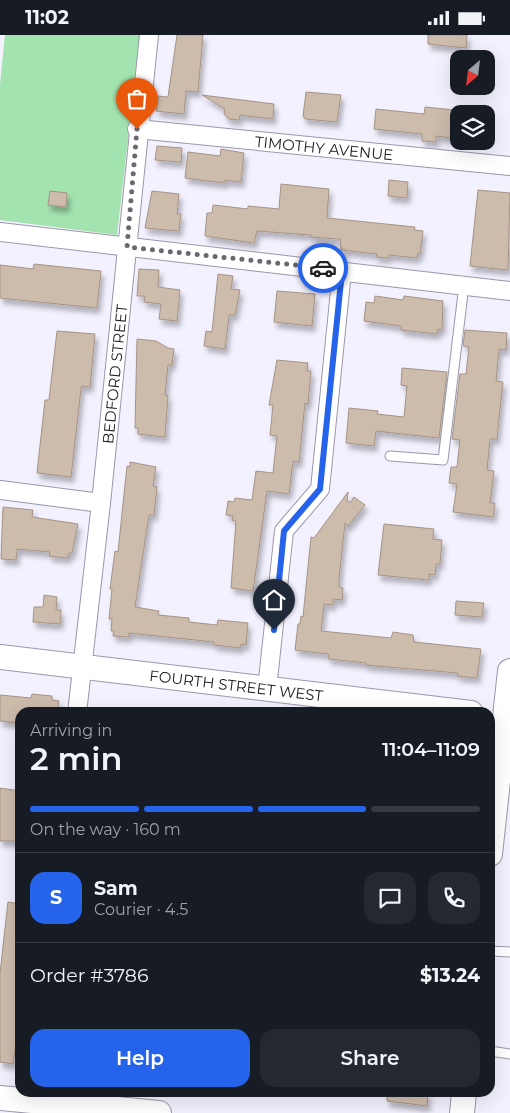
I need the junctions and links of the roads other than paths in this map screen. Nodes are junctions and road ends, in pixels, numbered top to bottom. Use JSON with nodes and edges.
{"nodes":[{"id":1,"x":149,"y":35,"type":"edge"},
{"id":2,"x":137,"y":129,"type":"junction"},
{"id":3,"x":510,"y":166,"type":"edge"},
{"id":4,"x":0,"y":232,"type":"edge"},
{"id":5,"x":127,"y":247,"type":"junction"},
{"id":6,"x":342,"y":271,"type":"junction"},
{"id":7,"x":464,"y":285,"type":"junction"},
{"id":8,"x":510,"y":291,"type":"edge"},
{"id":9,"x":390,"y":456,"type":"dead end"},
{"id":10,"x":0,"y":490,"type":"edge"},
{"id":11,"x":101,"y":503,"type":"junction"},
{"id":12,"x":0,"y":657,"type":"edge"},
{"id":13,"x":82,"y":666,"type":"junction"},
{"id":14,"x":510,"y":671,"type":"edge"},
{"id":15,"x":267,"y":689,"type":"junction"},
{"id":16,"x":78,"y":707,"type":"edge"},
{"id":17,"x":420,"y":707,"type":"edge"},
{"id":18,"x":502,"y":716,"type":"edge"},
{"id":19,"x":495,"y":796,"type":"edge"},
{"id":20,"x":495,"y":951,"type":"edge"},
{"id":21,"x":510,"y":952,"type":"edge"},
{"id":22,"x":495,"y":1052,"type":"edge"},
{"id":23,"x":510,"y":1053,"type":"edge"},
{"id":24,"x":464,"y":1097,"type":"edge"},
{"id":25,"x":0,"y":1098,"type":"edge"},
{"id":26,"x":31,"y":1102,"type":"edge"},
{"id":27,"x":159,"y":1113,"type":"edge"},
{"id":28,"x":462,"y":1113,"type":"edge"}],
"edges":[{"from":1,"to":2,"type":"street","name":"BEDFORD STREET"},
{"from":2,"to":3,"type":"street","name":"TIMOTHY AVENUE"},
{"from":2,"to":5,"type":"street","name":"BEDFORD STREET"},
{"from":4,"to":5,"type":"street"},
{"from":5,"to":6,"type":"street"},
{"from":5,"to":11,"type":"street","name":"BEDFORD STREET"},
{"from":6,"to":7,"type":"street"},
{"from":6,"to":15,"type":"street"},
{"from":7,"to":8,"type":"street"},
{"from":7,"to":9,"type":"lane"},
{"from":10,"to":11,"type":"street"},
{"from":11,"to":13,"type":"street","name":"BEDFORD STREET"},
{"from":12,"to":13,"type":"street","name":"FOURTH STREET WEST"},
{"from":13,"to":15,"type":"street","name":"FOURTH STREET WEST"},
{"from":13,"to":16,"type":"street","name":"BEDFORD STREET"},
{"from":14,"to":18,"type":"street"},
{"from":15,"to":17,"type":"street","name":"FOURTH STREET WEST"},
{"from":18,"to":19,"type":"street"},
{"from":20,"to":21,"type":"lane"},
{"from":22,"to":23,"type":"lane"},
{"from":24,"to":28,"type":"street"},
{"from":25,"to":26,"type":"street"},
{"from":26,"to":27,"type":"street"}]}
